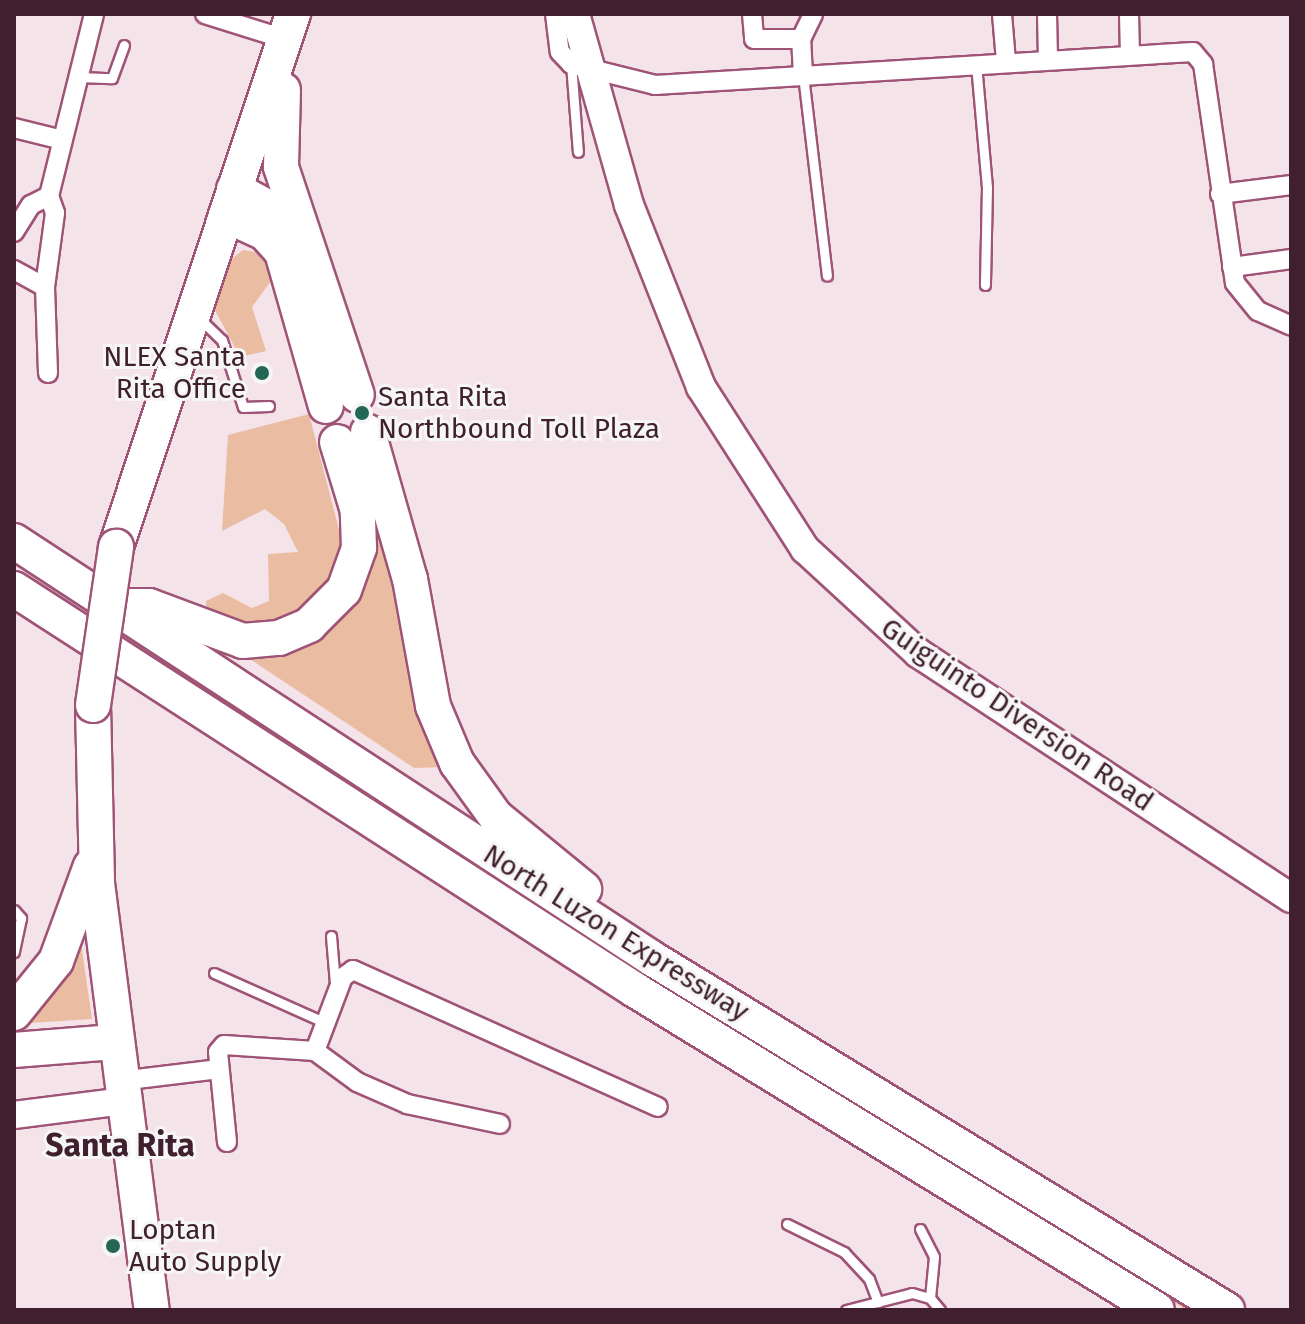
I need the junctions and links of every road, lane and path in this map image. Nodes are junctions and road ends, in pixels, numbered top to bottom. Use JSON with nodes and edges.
{"nodes":[{"id":1,"x":94,"y":14,"type":"edge"},
{"id":2,"x":205,"y":14,"type":"edge"},
{"id":3,"x":555,"y":14,"type":"edge"},
{"id":4,"x":575,"y":14,"type":"edge"},
{"id":5,"x":752,"y":14,"type":"edge"},
{"id":6,"x":813,"y":14,"type":"edge"},
{"id":7,"x":1002,"y":14,"type":"edge"},
{"id":8,"x":1047,"y":14,"type":"edge"},
{"id":9,"x":1129,"y":14,"type":"edge"},
{"id":10,"x":286,"y":34,"type":"edge"},
{"id":11,"x":801,"y":39,"type":"junction"},
{"id":12,"x":124,"y":45,"type":"dead end"},
{"id":13,"x":1130,"y":54,"type":"junction"},
{"id":14,"x":1048,"y":59,"type":"junction"},
{"id":15,"x":1006,"y":62,"type":"junction"},
{"id":16,"x":976,"y":64,"type":"junction"},
{"id":17,"x":582,"y":68,"type":"junction"},
{"id":18,"x":803,"y":75,"type":"junction"},
{"id":19,"x":78,"y":77,"type":"junction"},
{"id":20,"x":14,"y":128,"type":"edge"},
{"id":21,"x":62,"y":140,"type":"junction"},
{"id":22,"x":578,"y":152,"type":"dead end"},
{"id":23,"x":1291,"y":185,"type":"edge"},
{"id":24,"x":1220,"y":194,"type":"junction"},
{"id":25,"x":49,"y":196,"type":"junction"},
{"id":26,"x":230,"y":202,"type":"junction"},
{"id":27,"x":14,"y":232,"type":"edge"},
{"id":28,"x":306,"y":246,"type":"junction"},
{"id":29,"x":1291,"y":259,"type":"edge"},
{"id":30,"x":1232,"y":267,"type":"junction"},
{"id":31,"x":14,"y":270,"type":"edge"},
{"id":32,"x":827,"y":276,"type":"dead end"},
{"id":33,"x":985,"y":285,"type":"dead end"},
{"id":34,"x":45,"y":287,"type":"junction"},
{"id":35,"x":192,"y":313,"type":"junction"},
{"id":36,"x":1291,"y":326,"type":"edge"},
{"id":37,"x":48,"y":373,"type":"dead end"},
{"id":38,"x":269,"y":406,"type":"dead end"},
{"id":39,"x":14,"y":541,"type":"edge"},
{"id":40,"x":14,"y":589,"type":"edge"},
{"id":41,"x":110,"y":606,"type":"junction"},
{"id":42,"x":14,"y":616,"type":"edge"},
{"id":43,"x":108,"y":654,"type":"junction"},
{"id":44,"x":94,"y":854,"type":"junction"},
{"id":45,"x":1291,"y":898,"type":"edge"},
{"id":46,"x":14,"y":910,"type":"edge"},
{"id":47,"x":331,"y":936,"type":"dead end"},
{"id":48,"x":14,"y":952,"type":"edge"},
{"id":49,"x":214,"y":973,"type":"dead end"},
{"id":50,"x":695,"y":985,"type":"junction"},
{"id":51,"x":337,"y":995,"type":"junction"},
{"id":52,"x":14,"y":1013,"type":"edge"},
{"id":53,"x":326,"y":1023,"type":"junction"},
{"id":54,"x":14,"y":1033,"type":"edge"},
{"id":55,"x":114,"y":1036,"type":"junction"},
{"id":56,"x":14,"y":1050,"type":"edge"},
{"id":57,"x":315,"y":1051,"type":"junction"},
{"id":58,"x":219,"y":1069,"type":"junction"},
{"id":59,"x":122,"y":1091,"type":"junction"},
{"id":60,"x":658,"y":1107,"type":"dead end"},
{"id":61,"x":14,"y":1115,"type":"edge"},
{"id":62,"x":500,"y":1124,"type":"dead end"},
{"id":63,"x":227,"y":1142,"type":"dead end"},
{"id":64,"x":787,"y":1224,"type":"dead end"},
{"id":65,"x":920,"y":1229,"type":"dead end"},
{"id":66,"x":930,"y":1298,"type":"junction"},
{"id":67,"x":878,"y":1302,"type":"junction"},
{"id":68,"x":152,"y":1310,"type":"edge"},
{"id":69,"x":846,"y":1310,"type":"edge"},
{"id":70,"x":940,"y":1310,"type":"edge"},
{"id":71,"x":1157,"y":1310,"type":"edge"},
{"id":72,"x":1227,"y":1310,"type":"edge"}],
"edges":[{"from":1,"to":19,"type":"street"},
{"from":2,"to":10,"type":"street"},
{"from":3,"to":17,"type":"street"},
{"from":4,"to":17,"type":"main road","name":"Guiguinto Diversion Road"},
{"from":5,"to":11,"type":"street"},
{"from":6,"to":11,"type":"street"},
{"from":7,"to":15,"type":"street"},
{"from":8,"to":14,"type":"street"},
{"from":9,"to":13,"type":"street"},
{"from":10,"to":26,"type":"highway"},
{"from":10,"to":28,"type":"highway"},
{"from":11,"to":18,"type":"street"},
{"from":12,"to":19,"type":"lane"},
{"from":13,"to":14,"type":"street"},
{"from":13,"to":24,"type":"street"},
{"from":14,"to":15,"type":"street"},
{"from":15,"to":16,"type":"street"},
{"from":16,"to":18,"type":"street"},
{"from":16,"to":33,"type":"lane"},
{"from":17,"to":18,"type":"street"},
{"from":17,"to":22,"type":"lane"},
{"from":17,"to":45,"type":"main road","name":"Guiguinto Diversion Road"},
{"from":18,"to":32,"type":"lane"},
{"from":19,"to":21,"type":"street"},
{"from":20,"to":21,"type":"street"},
{"from":21,"to":25,"type":"street"},
{"from":23,"to":24,"type":"street"},
{"from":24,"to":30,"type":"street"},
{"from":25,"to":27,"type":"street"},
{"from":25,"to":34,"type":"street"},
{"from":26,"to":28,"type":"highway"},
{"from":26,"to":28,"type":"highway"},
{"from":26,"to":35,"type":"highway"},
{"from":29,"to":30,"type":"street"},
{"from":30,"to":36,"type":"street"},
{"from":31,"to":34,"type":"street"},
{"from":34,"to":37,"type":"street"},
{"from":35,"to":38,"type":"lane"},
{"from":35,"to":44,"type":"highway","bridge":true},
{"from":39,"to":41,"type":"highway","name":"North Luzon Expressway"},
{"from":40,"to":43,"type":"highway","name":"North Luzon Expressway"},
{"from":41,"to":50,"type":"highway","name":"North Luzon Expressway"},
{"from":41,"to":50,"type":"highway"},
{"from":42,"to":43,"type":"highway"},
{"from":43,"to":71,"type":"highway","name":"North Luzon Expressway"},
{"from":44,"to":52,"type":"highway"},
{"from":44,"to":55,"type":"highway"},
{"from":46,"to":48,"type":"lane"},
{"from":47,"to":51,"type":"lane"},
{"from":49,"to":53,"type":"lane"},
{"from":50,"to":72,"type":"highway","name":"North Luzon Expressway"},
{"from":51,"to":53,"type":"street"},
{"from":51,"to":60,"type":"street"},
{"from":53,"to":57,"type":"street"},
{"from":54,"to":55,"type":"highway"},
{"from":55,"to":56,"type":"highway"},
{"from":55,"to":59,"type":"highway"},
{"from":57,"to":58,"type":"street"},
{"from":57,"to":62,"type":"street"},
{"from":58,"to":59,"type":"street"},
{"from":58,"to":63,"type":"street"},
{"from":59,"to":61,"type":"main road"},
{"from":59,"to":68,"type":"highway"},
{"from":64,"to":67,"type":"lane"},
{"from":65,"to":66,"type":"lane"},
{"from":66,"to":67,"type":"lane"},
{"from":66,"to":70,"type":"lane"},
{"from":67,"to":69,"type":"lane"}]}
